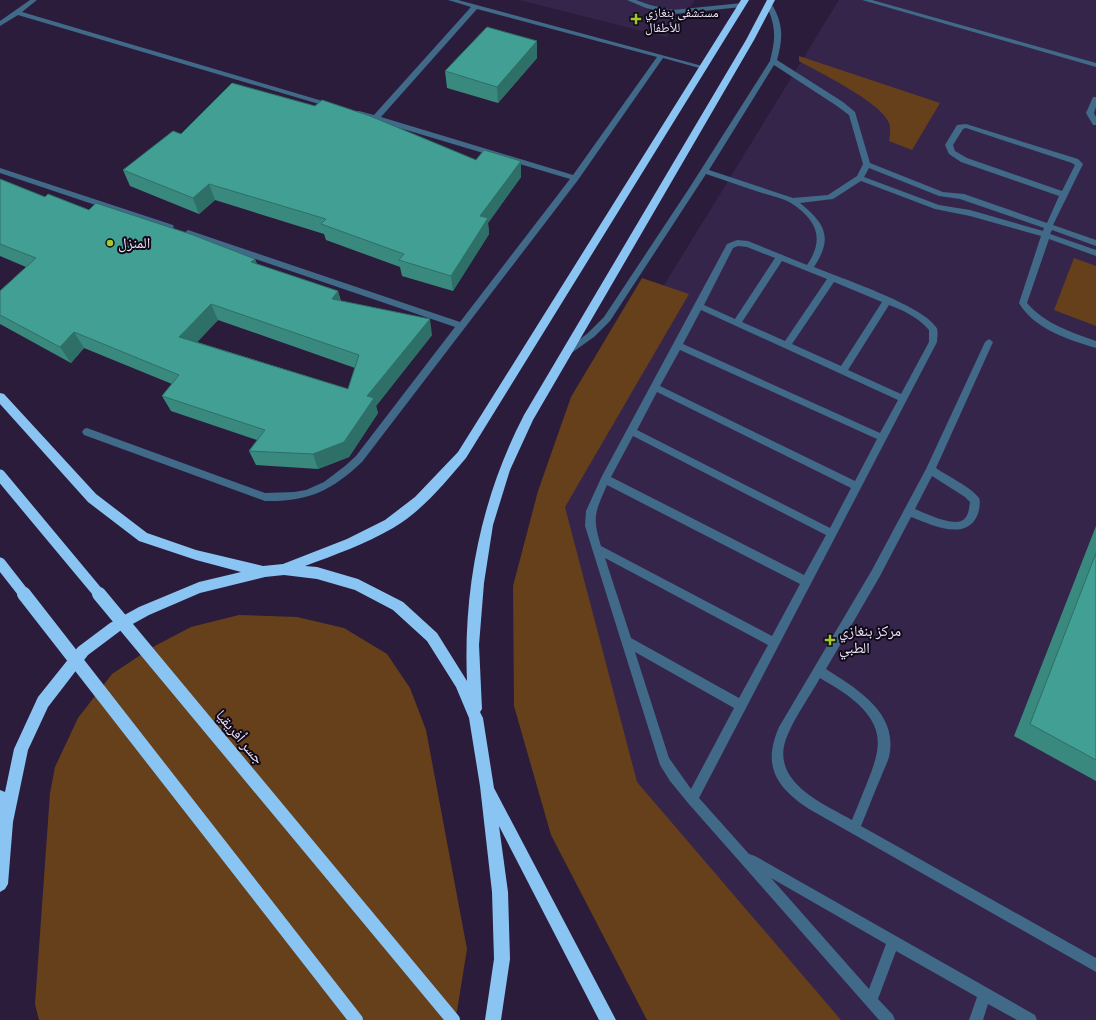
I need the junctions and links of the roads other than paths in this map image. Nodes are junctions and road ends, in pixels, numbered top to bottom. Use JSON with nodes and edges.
{"nodes":[{"id":1,"x":34,"y":0,"type":"edge"},
{"id":2,"x":451,"y":0,"type":"edge"},
{"id":3,"x":630,"y":0,"type":"edge"},
{"id":4,"x":865,"y":0,"type":"edge"},
{"id":5,"x":744,"y":2,"type":"edge"},
{"id":6,"x":770,"y":2,"type":"edge"},
{"id":7,"x":475,"y":6,"type":"junction"},
{"id":8,"x":16,"y":12,"type":"junction"},
{"id":9,"x":0,"y":24,"type":"edge"},
{"id":10,"x":661,"y":56,"type":"junction"},
{"id":11,"x":773,"y":61,"type":"junction"},
{"id":12,"x":1096,"y":65,"type":"edge"},
{"id":13,"x":703,"y":67,"type":"junction"},
{"id":14,"x":1096,"y":99,"type":"edge"},
{"id":15,"x":339,"y":107,"type":"edge"},
{"id":16,"x":354,"y":111,"type":"edge"},
{"id":17,"x":376,"y":118,"type":"junction"},
{"id":18,"x":1096,"y":123,"type":"edge"},
{"id":19,"x":867,"y":164,"type":"junction"},
{"id":20,"x":0,"y":170,"type":"edge"},
{"id":21,"x":705,"y":171,"type":"junction"},
{"id":22,"x":575,"y":178,"type":"junction"},
{"id":23,"x":860,"y":178,"type":"junction"},
{"id":24,"x":1064,"y":195,"type":"junction"},
{"id":25,"x":793,"y":201,"type":"junction"},
{"id":26,"x":1049,"y":226,"type":"junction"},
{"id":27,"x":1046,"y":235,"type":"junction"},
{"id":28,"x":1096,"y":243,"type":"edge"},
{"id":29,"x":1096,"y":253,"type":"edge"},
{"id":30,"x":780,"y":257,"type":"junction"},
{"id":31,"x":809,"y":268,"type":"junction"},
{"id":32,"x":832,"y":278,"type":"junction"},
{"id":33,"x":887,"y":301,"type":"junction"},
{"id":34,"x":699,"y":306,"type":"junction"},
{"id":35,"x":736,"y":324,"type":"junction"},
{"id":36,"x":462,"y":326,"type":"junction"},
{"id":37,"x":989,"y":342,"type":"dead end"},
{"id":38,"x":1096,"y":344,"type":"edge"},
{"id":39,"x":678,"y":345,"type":"junction"},
{"id":40,"x":786,"y":346,"type":"junction"},
{"id":41,"x":567,"y":352,"type":"junction"},
{"id":42,"x":842,"y":372,"type":"junction"},
{"id":43,"x":655,"y":387,"type":"junction"},
{"id":44,"x":0,"y":397,"type":"edge"},
{"id":45,"x":904,"y":399,"type":"junction"},
{"id":46,"x":87,"y":432,"type":"dead end"},
{"id":47,"x":631,"y":432,"type":"junction"},
{"id":48,"x":883,"y":438,"type":"junction"},
{"id":49,"x":930,"y":470,"type":"junction"},
{"id":50,"x":0,"y":475,"type":"edge"},
{"id":51,"x":605,"y":479,"type":"junction"},
{"id":52,"x":857,"y":487,"type":"junction"},
{"id":53,"x":908,"y":511,"type":"junction"},
{"id":54,"x":833,"y":534,"type":"junction"},
{"id":55,"x":598,"y":549,"type":"junction"},
{"id":56,"x":0,"y":562,"type":"edge"},
{"id":57,"x":284,"y":568,"type":"junction"},
{"id":58,"x":266,"y":571,"type":"junction"},
{"id":59,"x":807,"y":582,"type":"junction"},
{"id":60,"x":626,"y":641,"type":"junction"},
{"id":61,"x":775,"y":643,"type":"junction"},
{"id":62,"x":819,"y":671,"type":"junction"},
{"id":63,"x":742,"y":706,"type":"junction"},
{"id":64,"x":476,"y":718,"type":"junction"},
{"id":65,"x":487,"y":786,"type":"junction"},
{"id":66,"x":0,"y":797,"type":"edge"},
{"id":67,"x":692,"y":799,"type":"junction"},
{"id":68,"x":6,"y":822,"type":"junction"},
{"id":69,"x":854,"y":829,"type":"junction"},
{"id":70,"x":744,"y":856,"type":"junction"},
{"id":71,"x":0,"y":884,"type":"edge"},
{"id":72,"x":893,"y":942,"type":"junction"},
{"id":73,"x":1096,"y":965,"type":"edge"},
{"id":74,"x":985,"y":994,"type":"junction"},
{"id":75,"x":871,"y":1001,"type":"junction"},
{"id":76,"x":356,"y":1020,"type":"edge"},
{"id":77,"x":453,"y":1020,"type":"edge"},
{"id":78,"x":493,"y":1020,"type":"edge"},
{"id":79,"x":608,"y":1020,"type":"edge"},
{"id":80,"x":888,"y":1020,"type":"edge"},
{"id":81,"x":976,"y":1020,"type":"edge"},
{"id":82,"x":1030,"y":1020,"type":"edge"}],
"edges":[{"from":1,"to":8,"type":"street"},
{"from":2,"to":7,"type":"street"},
{"from":3,"to":5,"type":"street"},
{"from":4,"to":12,"type":"street"},
{"from":5,"to":13,"type":"highway"},
{"from":6,"to":11,"type":"street"},
{"from":6,"to":41,"type":"highway"},
{"from":7,"to":10,"type":"street"},
{"from":7,"to":17,"type":"street"},
{"from":8,"to":9,"type":"street"},
{"from":8,"to":15,"type":"street"},
{"from":10,"to":13,"type":"street"},
{"from":10,"to":22,"type":"street"},
{"from":11,"to":19,"type":"street"},
{"from":11,"to":21,"type":"street"},
{"from":13,"to":57,"type":"highway"},
{"from":14,"to":18,"type":"street"},
{"from":16,"to":17,"type":"street"},
{"from":17,"to":22,"type":"street"},
{"from":19,"to":23,"type":"street"},
{"from":19,"to":26,"type":"street"},
{"from":20,"to":36,"type":"street"},
{"from":21,"to":25,"type":"street"},
{"from":21,"to":41,"type":"street"},
{"from":22,"to":36,"type":"street"},
{"from":23,"to":25,"type":"street"},
{"from":23,"to":27,"type":"street"},
{"from":24,"to":24,"type":"street"},
{"from":24,"to":26,"type":"street"},
{"from":25,"to":31,"type":"street"},
{"from":26,"to":27,"type":"street"},
{"from":26,"to":28,"type":"street"},
{"from":27,"to":29,"type":"street"},
{"from":27,"to":38,"type":"street"},
{"from":30,"to":31,"type":"street"},
{"from":30,"to":34,"type":"street"},
{"from":30,"to":35,"type":"street"},
{"from":31,"to":32,"type":"street"},
{"from":32,"to":33,"type":"street"},
{"from":32,"to":40,"type":"street"},
{"from":33,"to":42,"type":"street"},
{"from":33,"to":45,"type":"street"},
{"from":34,"to":35,"type":"street"},
{"from":34,"to":39,"type":"street"},
{"from":35,"to":40,"type":"street"},
{"from":36,"to":46,"type":"street"},
{"from":37,"to":49,"type":"street"},
{"from":39,"to":43,"type":"street"},
{"from":39,"to":48,"type":"street"},
{"from":40,"to":42,"type":"street"},
{"from":41,"to":64,"type":"highway"},
{"from":42,"to":45,"type":"street"},
{"from":43,"to":47,"type":"street"},
{"from":43,"to":52,"type":"street"},
{"from":44,"to":58,"type":"highway"},
{"from":45,"to":48,"type":"street"},
{"from":47,"to":51,"type":"street"},
{"from":47,"to":54,"type":"street"},
{"from":48,"to":52,"type":"street"},
{"from":49,"to":53,"type":"street"},
{"from":49,"to":53,"type":"street"},
{"from":50,"to":77,"type":"highway","name":"جسر أفريقيا","bridge":true},
{"from":51,"to":55,"type":"street"},
{"from":51,"to":59,"type":"street"},
{"from":52,"to":54,"type":"street"},
{"from":53,"to":62,"type":"street"},
{"from":54,"to":59,"type":"street"},
{"from":55,"to":60,"type":"street"},
{"from":55,"to":61,"type":"street"},
{"from":56,"to":76,"type":"highway","bridge":true},
{"from":57,"to":58,"type":"highway"},
{"from":57,"to":64,"type":"highway"},
{"from":58,"to":68,"type":"highway"},
{"from":59,"to":61,"type":"street"},
{"from":60,"to":63,"type":"street"},
{"from":60,"to":67,"type":"street"},
{"from":61,"to":63,"type":"street"},
{"from":62,"to":69,"type":"street"},
{"from":62,"to":69,"type":"street"},
{"from":63,"to":67,"type":"street"},
{"from":64,"to":65,"type":"highway"},
{"from":65,"to":78,"type":"highway"},
{"from":65,"to":79,"type":"highway"},
{"from":66,"to":68,"type":"highway"},
{"from":67,"to":70,"type":"street"},
{"from":68,"to":71,"type":"highway"},
{"from":69,"to":73,"type":"street"},
{"from":70,"to":72,"type":"street"},
{"from":70,"to":75,"type":"street"},
{"from":72,"to":74,"type":"street"},
{"from":72,"to":75,"type":"street"},
{"from":74,"to":81,"type":"street"},
{"from":74,"to":82,"type":"street"},
{"from":75,"to":80,"type":"street"}]}
